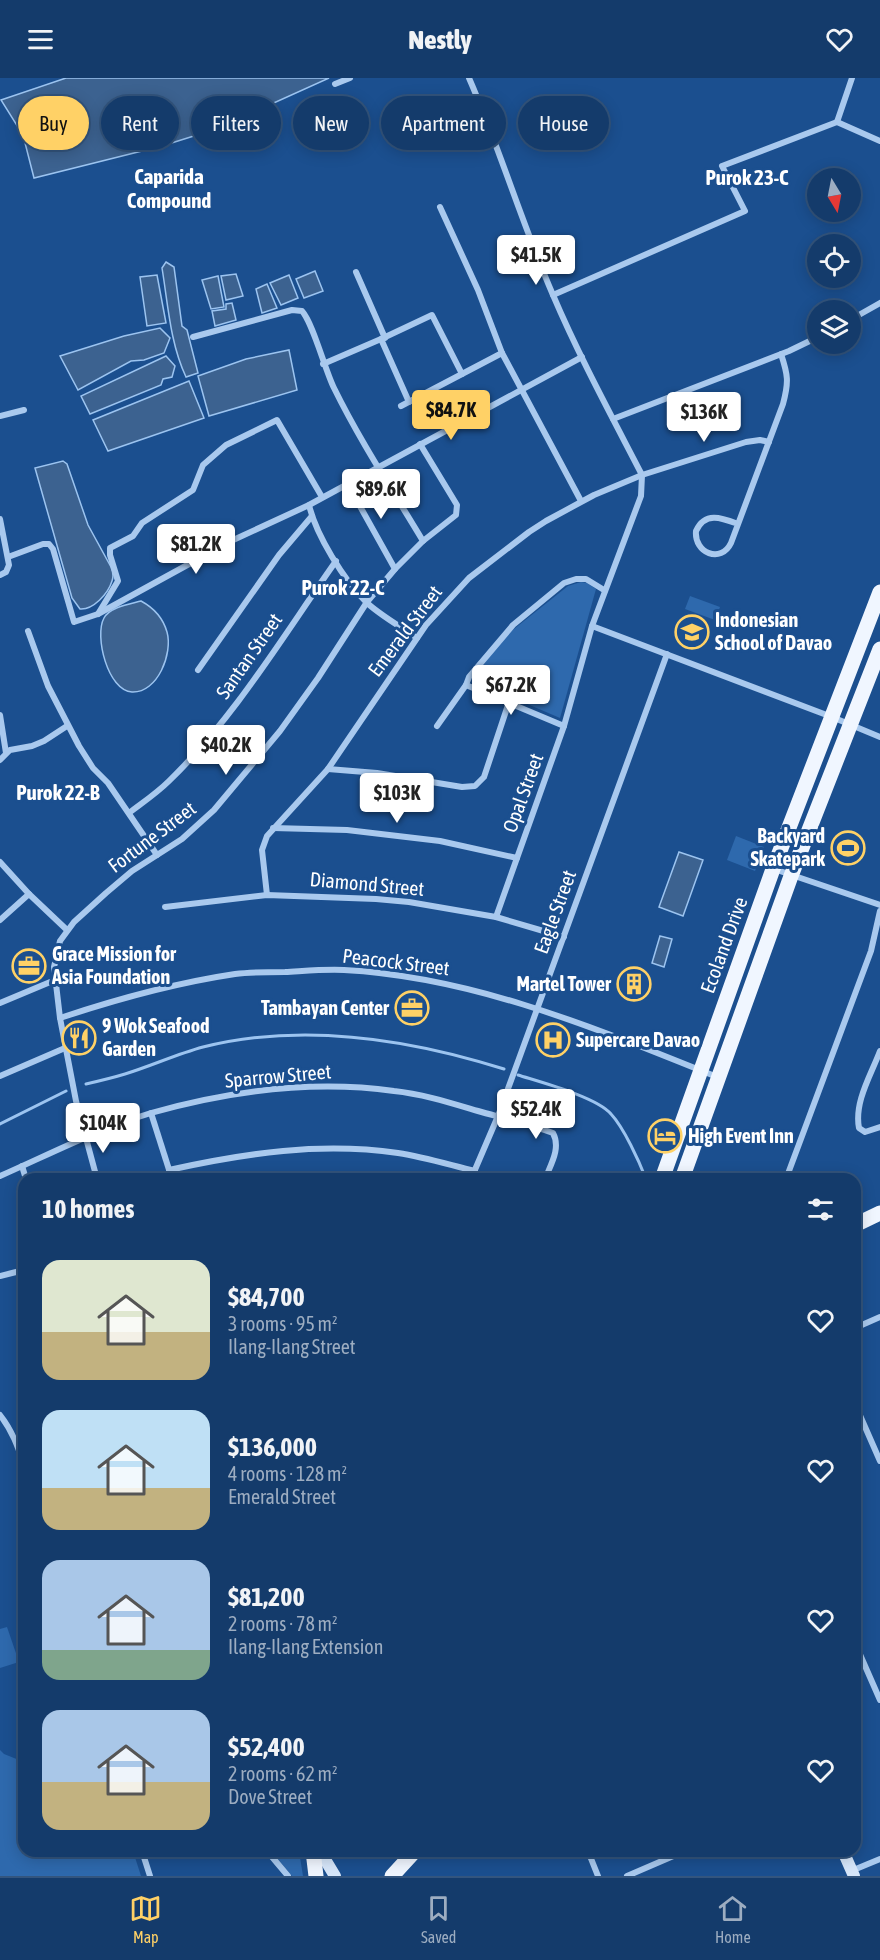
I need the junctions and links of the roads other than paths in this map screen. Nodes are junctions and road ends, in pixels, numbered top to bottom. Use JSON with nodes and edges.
{"nodes":[{"id":1,"x":350,"y":78,"type":"edge"},
{"id":2,"x":470,"y":78,"type":"edge"},
{"id":3,"x":852,"y":78,"type":"edge"},
{"id":4,"x":335,"y":84,"type":"dead end"},
{"id":5,"x":837,"y":122,"type":"junction"},
{"id":6,"x":880,"y":141,"type":"edge"},
{"id":7,"x":440,"y":207,"type":"dead end"},
{"id":8,"x":356,"y":272,"type":"dead end"},
{"id":9,"x":553,"y":295,"type":"junction"},
{"id":10,"x":880,"y":303,"type":"edge"},
{"id":11,"x":861,"y":314,"type":"edge"},
{"id":12,"x":194,"y":337,"type":"dead end"},
{"id":13,"x":383,"y":339,"type":"junction"},
{"id":14,"x":807,"y":342,"type":"edge"},
{"id":15,"x":502,"y":353,"type":"junction"},
{"id":16,"x":781,"y":354,"type":"junction"},
{"id":17,"x":582,"y":357,"type":"junction"},
{"id":18,"x":323,"y":364,"type":"junction"},
{"id":19,"x":462,"y":374,"type":"junction"},
{"id":20,"x":521,"y":390,"type":"junction"},
{"id":21,"x":409,"y":402,"type":"junction"},
{"id":22,"x":401,"y":406,"type":"dead end"},
{"id":23,"x":24,"y":410,"type":"dead end"},
{"id":24,"x":0,"y":416,"type":"edge"},
{"id":25,"x":613,"y":419,"type":"junction"},
{"id":26,"x":769,"y":442,"type":"junction"},
{"id":27,"x":420,"y":444,"type":"junction"},
{"id":28,"x":379,"y":466,"type":"junction"},
{"id":29,"x":642,"y":475,"type":"junction"},
{"id":30,"x":347,"y":483,"type":"junction"},
{"id":31,"x":322,"y":497,"type":"junction"},
{"id":32,"x":581,"y":501,"type":"junction"},
{"id":33,"x":309,"y":505,"type":"junction"},
{"id":34,"x":312,"y":516,"type":"junction"},
{"id":35,"x":0,"y":519,"type":"edge"},
{"id":36,"x":738,"y":524,"type":"junction"},
{"id":37,"x":423,"y":541,"type":"junction"},
{"id":38,"x":8,"y":557,"type":"junction"},
{"id":39,"x":336,"y":561,"type":"junction"},
{"id":40,"x":395,"y":569,"type":"junction"},
{"id":41,"x":3,"y":574,"type":"edge"},
{"id":42,"x":604,"y":590,"type":"junction"},
{"id":43,"x":880,"y":592,"type":"edge"},
{"id":44,"x":367,"y":602,"type":"junction"},
{"id":45,"x":98,"y":614,"type":"junction"},
{"id":46,"x":591,"y":626,"type":"junction"},
{"id":47,"x":28,"y":632,"type":"dead end"},
{"id":48,"x":417,"y":638,"type":"junction"},
{"id":49,"x":880,"y":649,"type":"edge"},
{"id":50,"x":667,"y":654,"type":"junction"},
{"id":51,"x":198,"y":670,"type":"dead end"},
{"id":52,"x":466,"y":686,"type":"junction"},
{"id":53,"x":509,"y":702,"type":"junction"},
{"id":54,"x":0,"y":715,"type":"edge"},
{"id":55,"x":832,"y":717,"type":"junction"},
{"id":56,"x":850,"y":724,"type":"junction"},
{"id":57,"x":67,"y":726,"type":"junction"},
{"id":58,"x":437,"y":726,"type":"dead end"},
{"id":59,"x":564,"y":726,"type":"junction"},
{"id":60,"x":880,"y":736,"type":"edge"},
{"id":61,"x":6,"y":753,"type":"junction"},
{"id":62,"x":0,"y":759,"type":"edge"},
{"id":63,"x":328,"y":769,"type":"junction"},
{"id":64,"x":129,"y":813,"type":"junction"},
{"id":65,"x":273,"y":828,"type":"junction"},
{"id":66,"x":157,"y":855,"type":"junction"},
{"id":67,"x":517,"y":858,"type":"junction"},
{"id":68,"x":0,"y":862,"type":"edge"},
{"id":69,"x":773,"y":869,"type":"junction"},
{"id":70,"x":791,"y":876,"type":"junction"},
{"id":71,"x":29,"y":894,"type":"junction"},
{"id":72,"x":267,"y":895,"type":"junction"},
{"id":73,"x":880,"y":905,"type":"edge"},
{"id":74,"x":165,"y":907,"type":"dead end"},
{"id":75,"x":880,"y":911,"type":"edge"},
{"id":76,"x":496,"y":918,"type":"junction"},
{"id":77,"x":0,"y":920,"type":"edge"},
{"id":78,"x":67,"y":930,"type":"junction"},
{"id":79,"x":564,"y":937,"type":"junction"},
{"id":80,"x":55,"y":980,"type":"junction"},
{"id":81,"x":0,"y":1002,"type":"edge"},
{"id":82,"x":537,"y":1008,"type":"junction"},
{"id":83,"x":60,"y":1018,"type":"junction"},
{"id":84,"x":65,"y":1048,"type":"junction"},
{"id":85,"x":880,"y":1052,"type":"edge"},
{"id":86,"x":701,"y":1070,"type":"junction"},
{"id":87,"x":0,"y":1076,"type":"edge"},
{"id":88,"x":718,"y":1077,"type":"junction"},
{"id":89,"x":151,"y":1113,"type":"junction"},
{"id":90,"x":498,"y":1116,"type":"junction"},
{"id":91,"x":880,"y":1128,"type":"edge"},
{"id":92,"x":85,"y":1136,"type":"junction"},
{"id":93,"x":22,"y":1167,"type":"junction"},
{"id":94,"x":170,"y":1170,"type":"junction"},
{"id":95,"x":475,"y":1171,"type":"joint"},
{"id":96,"x":24,"y":1173,"type":"edge"},
{"id":97,"x":95,"y":1173,"type":"edge"},
{"id":98,"x":171,"y":1173,"type":"edge"},
{"id":99,"x":547,"y":1173,"type":"edge"},
{"id":100,"x":664,"y":1173,"type":"edge"},
{"id":101,"x":684,"y":1173,"type":"edge"},
{"id":102,"x":788,"y":1173,"type":"edge"},
{"id":103,"x":0,"y":1176,"type":"edge"},
{"id":104,"x":879,"y":1218,"type":"edge"},
{"id":105,"x":861,"y":1222,"type":"edge"},
{"id":106,"x":18,"y":1272,"type":"edge"},
{"id":107,"x":0,"y":1276,"type":"edge"},
{"id":108,"x":880,"y":1317,"type":"edge"},
{"id":109,"x":861,"y":1325,"type":"edge"},
{"id":110,"x":0,"y":1415,"type":"edge"},
{"id":111,"x":861,"y":1418,"type":"edge"},
{"id":112,"x":18,"y":1446,"type":"edge"},
{"id":113,"x":880,"y":1461,"type":"edge"},
{"id":114,"x":861,"y":1657,"type":"edge"},
{"id":115,"x":880,"y":1700,"type":"edge"},
{"id":116,"x":144,"y":1857,"type":"edge"},
{"id":117,"x":272,"y":1857,"type":"edge"},
{"id":118,"x":314,"y":1857,"type":"edge"},
{"id":119,"x":324,"y":1857,"type":"edge"},
{"id":120,"x":409,"y":1857,"type":"edge"},
{"id":121,"x":590,"y":1857,"type":"edge"},
{"id":122,"x":671,"y":1857,"type":"edge"},
{"id":123,"x":845,"y":1857,"type":"edge"},
{"id":124,"x":880,"y":1859,"type":"edge"},
{"id":125,"x":852,"y":1874,"type":"edge"},
{"id":126,"x":150,"y":1876,"type":"edge"},
{"id":127,"x":288,"y":1876,"type":"edge"},
{"id":128,"x":316,"y":1876,"type":"edge"},
{"id":129,"x":335,"y":1876,"type":"edge"},
{"id":130,"x":392,"y":1876,"type":"edge"},
{"id":131,"x":598,"y":1876,"type":"edge"},
{"id":132,"x":627,"y":1876,"type":"edge"}],
"edges":[{"from":1,"to":4,"type":"street"},
{"from":2,"to":9,"type":"street"},
{"from":3,"to":5,"type":"street"},
{"from":5,"to":6,"type":"street"},
{"from":5,"to":9,"type":"street"},
{"from":7,"to":15,"type":"street"},
{"from":8,"to":13,"type":"street"},
{"from":9,"to":17,"type":"street"},
{"from":10,"to":11,"type":"street"},
{"from":12,"to":18,"type":"street"},
{"from":13,"to":18,"type":"street"},
{"from":13,"to":19,"type":"street"},
{"from":13,"to":21,"type":"street"},
{"from":14,"to":16,"type":"street"},
{"from":15,"to":19,"type":"street"},
{"from":15,"to":20,"type":"street"},
{"from":16,"to":25,"type":"street"},
{"from":16,"to":26,"type":"street"},
{"from":17,"to":20,"type":"street"},
{"from":17,"to":25,"type":"street"},
{"from":18,"to":28,"type":"street"},
{"from":19,"to":21,"type":"street"},
{"from":20,"to":27,"type":"street"},
{"from":20,"to":32,"type":"street"},
{"from":21,"to":22,"type":"street"},
{"from":23,"to":24,"type":"street"},
{"from":25,"to":29,"type":"street"},
{"from":26,"to":29,"type":"street","name":"Emerald Street"},
{"from":26,"to":36,"type":"street"},
{"from":27,"to":28,"type":"street"},
{"from":27,"to":37,"type":"street","name":"Fortune Street"},
{"from":28,"to":30,"type":"street"},
{"from":28,"to":37,"type":"street"},
{"from":29,"to":32,"type":"street","name":"Emerald Street"},
{"from":29,"to":42,"type":"street","name":"Opal Street"},
{"from":30,"to":31,"type":"street"},
{"from":30,"to":40,"type":"street"},
{"from":31,"to":33,"type":"street"},
{"from":31,"to":45,"type":"street"},
{"from":32,"to":48,"type":"street","name":"Emerald Street"},
{"from":33,"to":34,"type":"street"},
{"from":33,"to":45,"type":"street"},
{"from":34,"to":39,"type":"street"},
{"from":34,"to":51,"type":"street"},
{"from":35,"to":38,"type":"street"},
{"from":36,"to":36,"type":"street"},
{"from":37,"to":40,"type":"street","name":"Fortune Street"},
{"from":38,"to":41,"type":"street"},
{"from":38,"to":45,"type":"street"},
{"from":39,"to":44,"type":"street"},
{"from":39,"to":64,"type":"street","name":"Santan Street"},
{"from":40,"to":44,"type":"street","name":"Fortune Street"},
{"from":42,"to":46,"type":"street","name":"Opal Street"},
{"from":42,"to":52,"type":"street"},
{"from":43,"to":55,"type":"main road","name":"Ecoland Drive"},
{"from":44,"to":48,"type":"street"},
{"from":44,"to":66,"type":"street","name":"Fortune Street"},
{"from":46,"to":50,"type":"street"},
{"from":46,"to":59,"type":"street","name":"Opal Street"},
{"from":47,"to":57,"type":"street"},
{"from":48,"to":63,"type":"street","name":"Emerald Street"},
{"from":49,"to":56,"type":"main road","name":"Ecoland Drive"},
{"from":50,"to":55,"type":"street"},
{"from":50,"to":79,"type":"street","name":"Eagle Street"},
{"from":52,"to":53,"type":"street"},
{"from":52,"to":58,"type":"street"},
{"from":53,"to":59,"type":"street"},
{"from":53,"to":63,"type":"street"},
{"from":54,"to":61,"type":"street"},
{"from":55,"to":56,"type":"street"},
{"from":55,"to":69,"type":"main road","name":"Ecoland Drive"},
{"from":56,"to":60,"type":"street"},
{"from":56,"to":70,"type":"main road","name":"Ecoland Drive"},
{"from":57,"to":61,"type":"street"},
{"from":57,"to":64,"type":"street"},
{"from":59,"to":67,"type":"street","name":"Opal Street"},
{"from":61,"to":62,"type":"street"},
{"from":63,"to":65,"type":"street","name":"Emerald Street"},
{"from":64,"to":66,"type":"street"},
{"from":65,"to":67,"type":"street"},
{"from":65,"to":72,"type":"street","name":"Emerald Street"},
{"from":66,"to":78,"type":"street","name":"Fortune Street"},
{"from":67,"to":76,"type":"street","name":"Opal Street"},
{"from":68,"to":71,"type":"street"},
{"from":69,"to":70,"type":"street"},
{"from":69,"to":86,"type":"main road","name":"Ecoland Drive"},
{"from":70,"to":73,"type":"street"},
{"from":70,"to":88,"type":"main road","name":"Ecoland Drive"},
{"from":71,"to":77,"type":"street"},
{"from":71,"to":78,"type":"street"},
{"from":72,"to":74,"type":"street","name":"Diamond Street"},
{"from":72,"to":76,"type":"street","name":"Diamond Street"},
{"from":75,"to":102,"type":"street"},
{"from":76,"to":79,"type":"street","name":"Diamond Street"},
{"from":78,"to":80,"type":"street","name":"Fortune Street"},
{"from":79,"to":82,"type":"street","name":"Eagle Street"},
{"from":80,"to":81,"type":"street"},
{"from":80,"to":83,"type":"street","name":"Fortune Street"},
{"from":82,"to":83,"type":"street","name":"Peacock Street"},
{"from":82,"to":86,"type":"street","name":"Peacock Street"},
{"from":82,"to":90,"type":"street","name":"Eagle Street"},
{"from":83,"to":84,"type":"street","name":"Fortune Street"},
{"from":84,"to":87,"type":"street"},
{"from":84,"to":92,"type":"street","name":"Fortune Street"},
{"from":85,"to":91,"type":"street"},
{"from":86,"to":88,"type":"street","name":"Peacock Street"},
{"from":86,"to":100,"type":"main road","name":"Ecoland Drive"},
{"from":88,"to":101,"type":"main road","name":"Ecoland Drive"},
{"from":89,"to":90,"type":"street","name":"Sparrow Street"},
{"from":89,"to":92,"type":"street","name":"Sparrow Street"},
{"from":89,"to":94,"type":"street"},
{"from":90,"to":95,"type":"street","name":"Eagle Street"},
{"from":90,"to":99,"type":"street","name":"Sparrow Street"},
{"from":92,"to":93,"type":"street","name":"Sparrow Street"},
{"from":92,"to":97,"type":"street","name":"Fortune Street"},
{"from":93,"to":96,"type":"street"},
{"from":93,"to":103,"type":"street","name":"Sparrow Street"},
{"from":94,"to":95,"type":"street"},
{"from":94,"to":98,"type":"street"},
{"from":104,"to":105,"type":"main road"},
{"from":106,"to":107,"type":"street"},
{"from":108,"to":109,"type":"street"},
{"from":110,"to":112,"type":"street"},
{"from":111,"to":113,"type":"street"},
{"from":114,"to":115,"type":"street"},
{"from":116,"to":126,"type":"street"},
{"from":117,"to":127,"type":"street"},
{"from":118,"to":128,"type":"main road"},
{"from":119,"to":129,"type":"street"},
{"from":120,"to":130,"type":"main road"},
{"from":121,"to":131,"type":"street"},
{"from":122,"to":132,"type":"street"},
{"from":123,"to":125,"type":"street"},
{"from":124,"to":125,"type":"street"}]}
